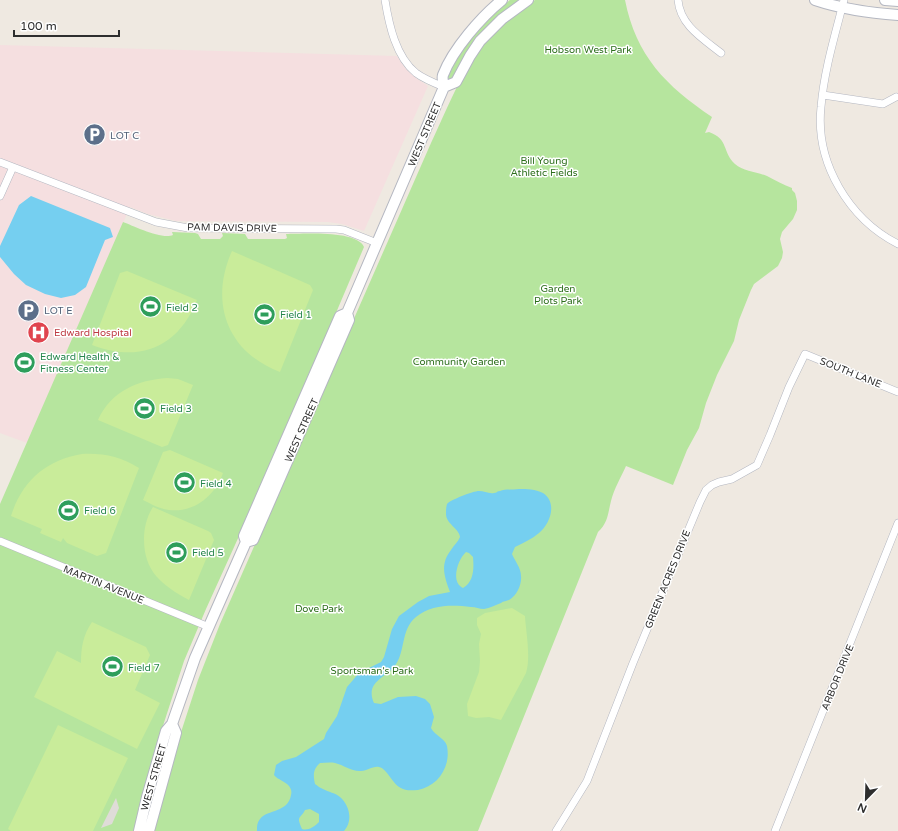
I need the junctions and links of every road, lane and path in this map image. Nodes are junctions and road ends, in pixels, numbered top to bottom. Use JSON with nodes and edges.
{"nodes":[{"id":1,"x":385,"y":0,"type":"edge"},
{"id":2,"x":502,"y":0,"type":"edge"},
{"id":3,"x":528,"y":0,"type":"edge"},
{"id":4,"x":678,"y":0,"type":"edge"},
{"id":5,"x":815,"y":0,"type":"edge"},
{"id":6,"x":885,"y":0,"type":"edge"},
{"id":7,"x":898,"y":1,"type":"edge"},
{"id":8,"x":843,"y":4,"type":"edge"},
{"id":9,"x":898,"y":15,"type":"edge"},
{"id":10,"x":721,"y":52,"type":"dead end"},
{"id":11,"x":444,"y":87,"type":"junction"},
{"id":12,"x":822,"y":95,"type":"junction"},
{"id":13,"x":896,"y":97,"type":"dead end"},
{"id":14,"x":0,"y":162,"type":"edge"},
{"id":15,"x":13,"y":167,"type":"junction"},
{"id":16,"x":0,"y":196,"type":"edge"},
{"id":17,"x":377,"y":243,"type":"junction"},
{"id":18,"x":898,"y":244,"type":"edge"},
{"id":19,"x":805,"y":354,"type":"joint"},
{"id":20,"x":898,"y":392,"type":"edge"},
{"id":21,"x":898,"y":523,"type":"edge"},
{"id":22,"x":0,"y":541,"type":"edge"},
{"id":23,"x":209,"y":627,"type":"junction"},
{"id":24,"x":172,"y":724,"type":"junction"},
{"id":25,"x":139,"y":831,"type":"edge"},
{"id":26,"x":149,"y":831,"type":"edge"},
{"id":27,"x":556,"y":831,"type":"edge"},
{"id":28,"x":775,"y":831,"type":"edge"}],
"edges":[{"from":1,"to":11,"type":"street"},
{"from":2,"to":11,"type":"street","name":"WEST STREET"},
{"from":3,"to":11,"type":"street"},
{"from":4,"to":10,"type":"street"},
{"from":5,"to":8,"type":"street"},
{"from":6,"to":7,"type":"street"},
{"from":8,"to":9,"type":"street"},
{"from":8,"to":12,"type":"street"},
{"from":11,"to":17,"type":"street","name":"WEST STREET"},
{"from":12,"to":13,"type":"street"},
{"from":12,"to":18,"type":"street"},
{"from":14,"to":15,"type":"street","name":"PAM DAVIS DRIVE"},
{"from":15,"to":16,"type":"street"},
{"from":15,"to":17,"type":"street","name":"PAM DAVIS DRIVE"},
{"from":17,"to":23,"type":"street","name":"WEST STREET"},
{"from":19,"to":20,"type":"street","name":"SOUTH LANE"},
{"from":19,"to":27,"type":"street","name":"GREEN ACRES DRIVE"},
{"from":21,"to":28,"type":"street","name":"ARBOR DRIVE"},
{"from":22,"to":23,"type":"street","name":"MARTIN AVENUE"},
{"from":23,"to":24,"type":"street","name":"WEST STREET"},
{"from":24,"to":25,"type":"street","name":"WEST STREET"},
{"from":24,"to":26,"type":"street","name":"WEST STREET"}]}
